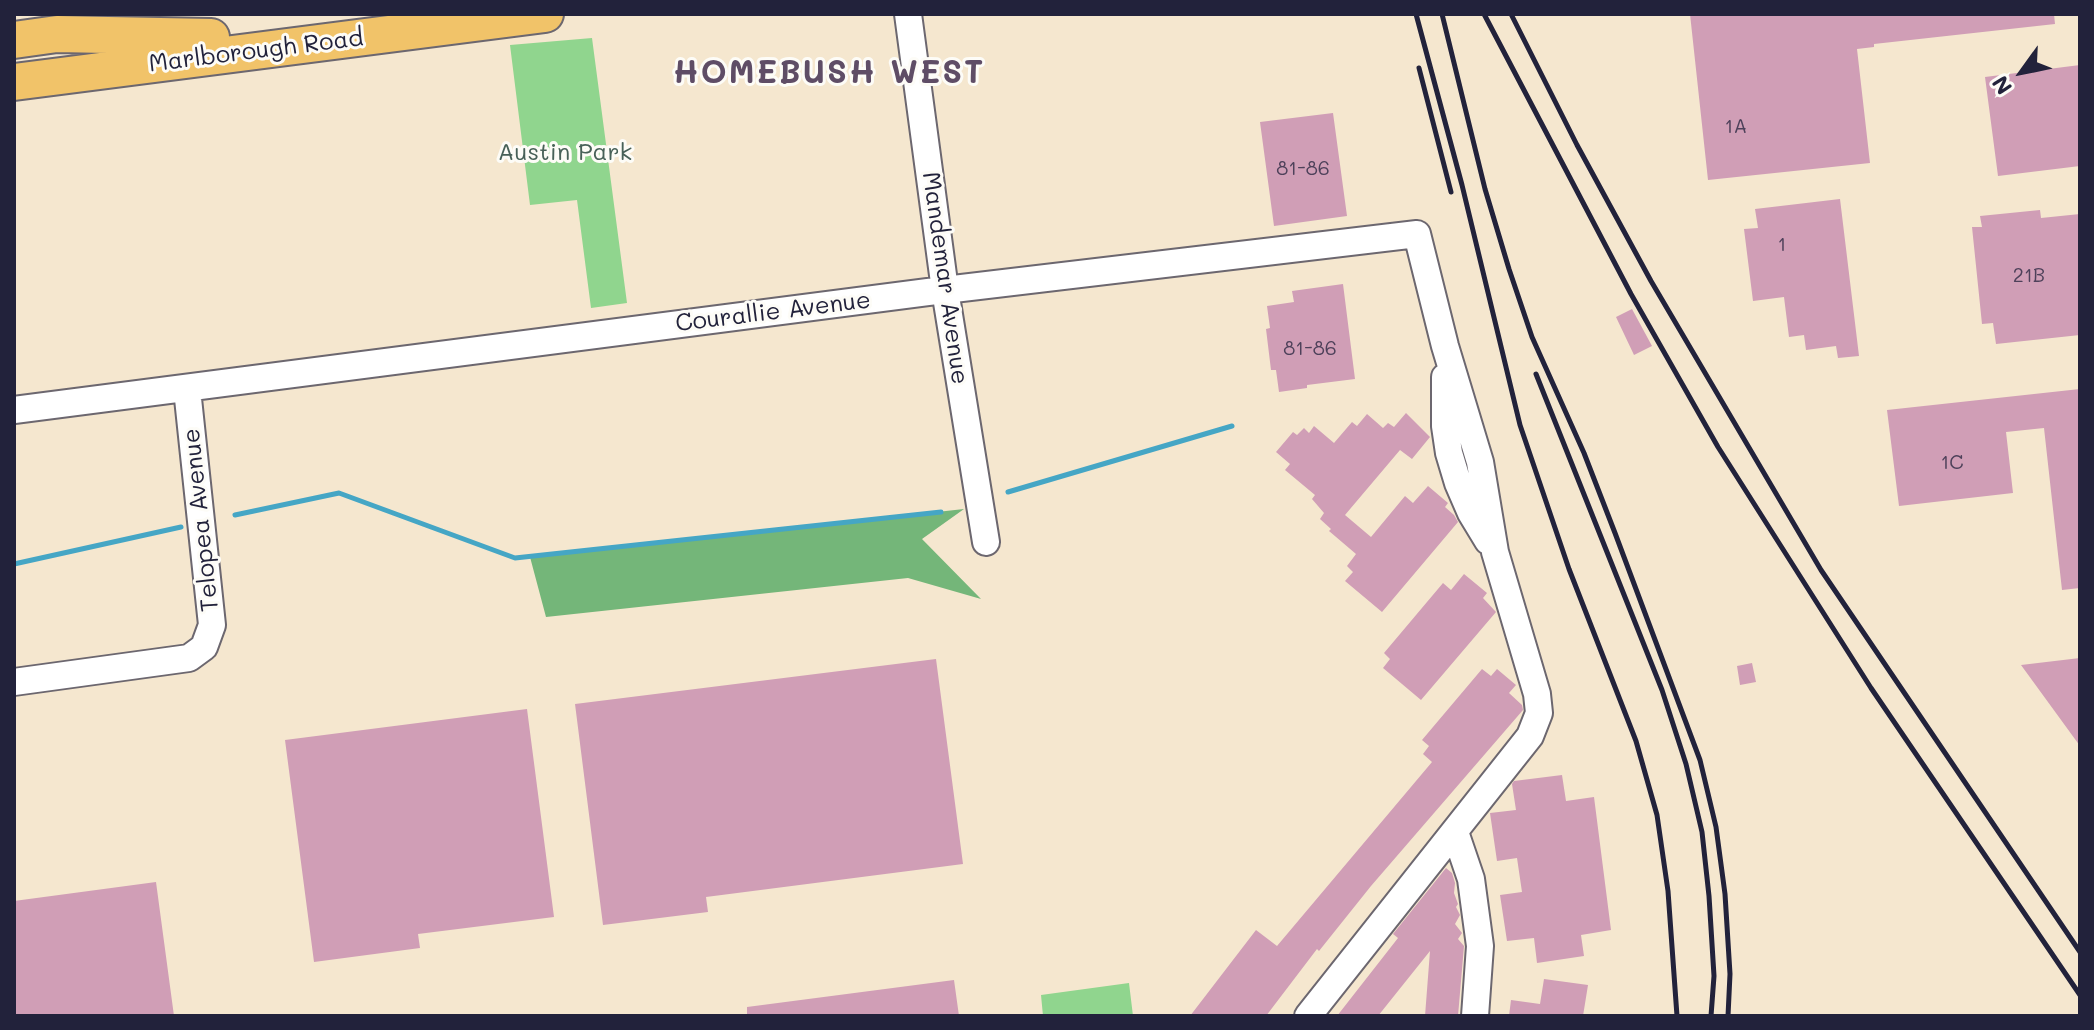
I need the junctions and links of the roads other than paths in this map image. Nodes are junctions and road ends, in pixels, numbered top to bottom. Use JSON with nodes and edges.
{"nodes":[{"id":1,"x":66,"y":14,"type":"edge"},
{"id":2,"x":545,"y":14,"type":"edge"},
{"id":3,"x":908,"y":14,"type":"edge"},
{"id":4,"x":14,"y":19,"type":"edge"},
{"id":5,"x":14,"y":40,"type":"edge"},
{"id":6,"x":275,"y":48,"type":"junction"},
{"id":7,"x":14,"y":82,"type":"edge"},
{"id":8,"x":945,"y":290,"type":"junction"},
{"id":9,"x":1445,"y":346,"type":"junction"},
{"id":10,"x":187,"y":389,"type":"junction"},
{"id":11,"x":14,"y":410,"type":"edge"},
{"id":12,"x":1475,"y":446,"type":"junction"},
{"id":13,"x":1449,"y":453,"type":"junction"},
{"id":14,"x":986,"y":542,"type":"dead end"},
{"id":15,"x":1495,"y":552,"type":"junction"},
{"id":16,"x":14,"y":682,"type":"edge"},
{"id":17,"x":1455,"y":832,"type":"junction"},
{"id":18,"x":1308,"y":1016,"type":"edge"},
{"id":19,"x":1475,"y":1016,"type":"edge"}],
"edges":[{"from":1,"to":4,"type":"highway"},
{"from":2,"to":6,"type":"highway","name":"Marlborough Road"},
{"from":3,"to":8,"type":"street","name":"Mandemar Avenue"},
{"from":5,"to":6,"type":"highway"},
{"from":6,"to":7,"type":"highway","name":"Marlborough Road"},
{"from":8,"to":9,"type":"street","name":"Courallie Avenue"},
{"from":8,"to":10,"type":"street","name":"Courallie Avenue"},
{"from":8,"to":14,"type":"street","name":"Mandemar Avenue"},
{"from":9,"to":12,"type":"street","name":"Courallie Avenue"},
{"from":9,"to":13,"type":"street","name":"Courallie Avenue"},
{"from":10,"to":11,"type":"street","name":"Courallie Avenue"},
{"from":10,"to":16,"type":"street","name":"Telopea Avenue"},
{"from":12,"to":13,"type":"street"},
{"from":12,"to":15,"type":"street","name":"Courallie Avenue"},
{"from":13,"to":15,"type":"street","name":"Courallie Avenue"},
{"from":15,"to":17,"type":"street","name":"Courallie Avenue"},
{"from":17,"to":18,"type":"street","name":"Courallie Avenue"},
{"from":17,"to":19,"type":"street"}]}
